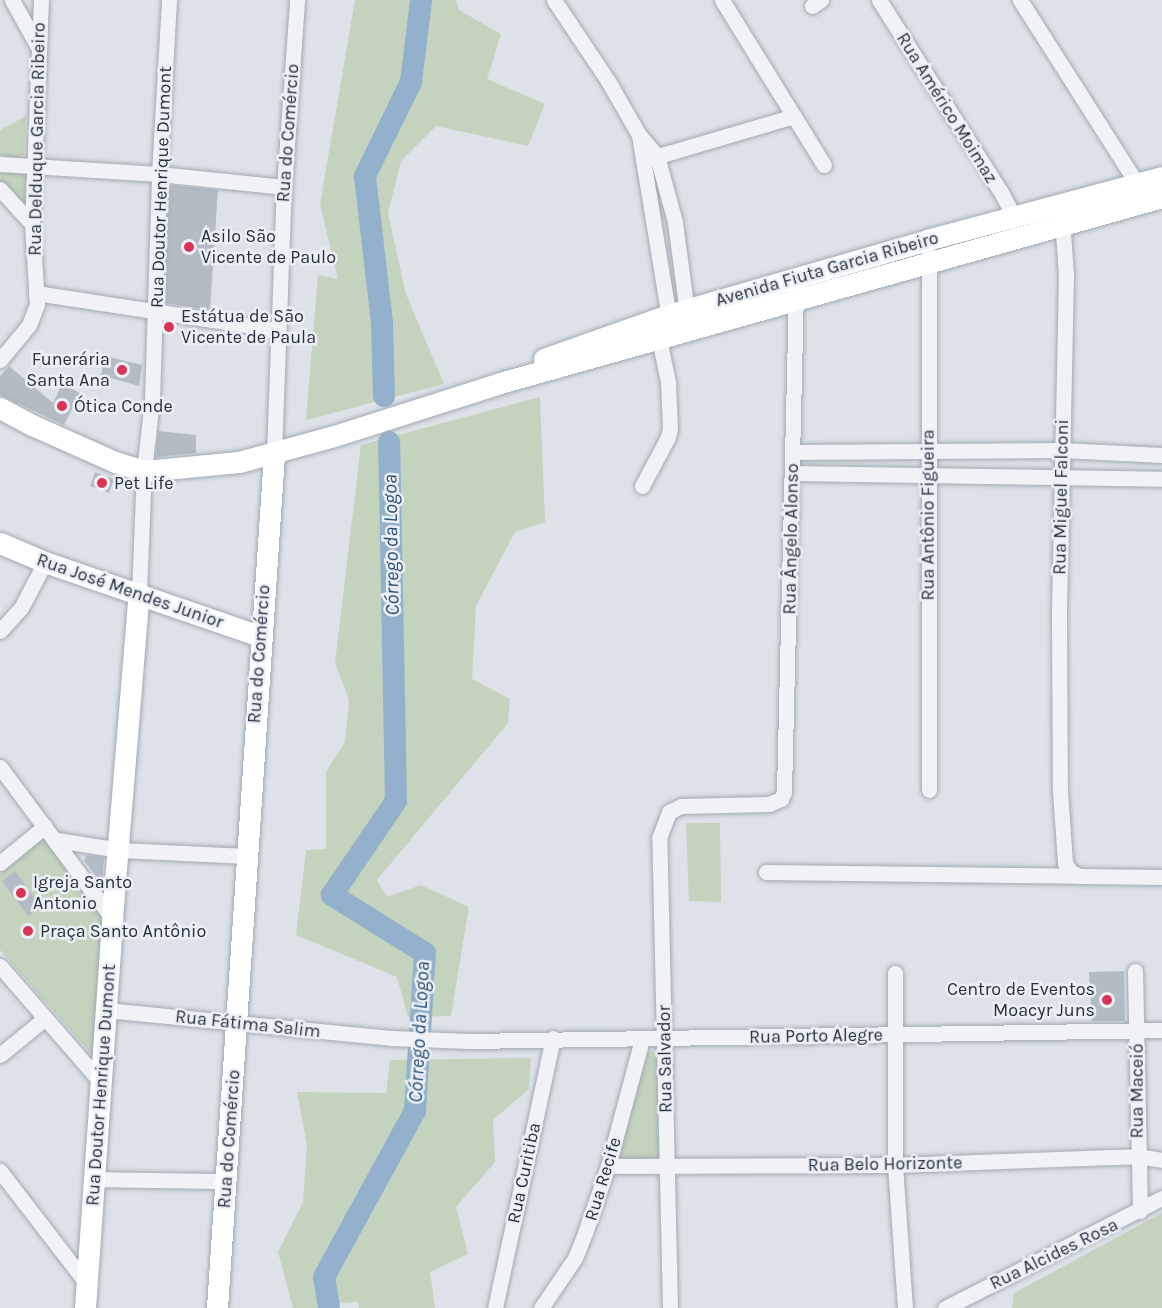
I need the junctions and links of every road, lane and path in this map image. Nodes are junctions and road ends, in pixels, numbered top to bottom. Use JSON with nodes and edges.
{"nodes":[{"id":1,"x":12,"y":0,"type":"edge"},
{"id":2,"x":41,"y":0,"type":"edge"},
{"id":3,"x":169,"y":0,"type":"edge"},
{"id":4,"x":297,"y":0,"type":"edge"},
{"id":5,"x":554,"y":0,"type":"edge"},
{"id":6,"x":722,"y":0,"type":"edge"},
{"id":7,"x":879,"y":0,"type":"edge"},
{"id":8,"x":1020,"y":0,"type":"edge"},
{"id":9,"x":38,"y":47,"type":"junction"},
{"id":10,"x":794,"y":116,"type":"junction"},
{"id":11,"x":650,"y":159,"type":"junction"},
{"id":12,"x":0,"y":164,"type":"edge"},
{"id":13,"x":824,"y":165,"type":"dead end"},
{"id":14,"x":35,"y":168,"type":"junction"},
{"id":15,"x":159,"y":174,"type":"junction"},
{"id":16,"x":1162,"y":177,"type":"edge"},
{"id":17,"x":1137,"y":184,"type":"junction"},
{"id":18,"x":284,"y":187,"type":"junction"},
{"id":19,"x":0,"y":189,"type":"edge"},
{"id":20,"x":1162,"y":197,"type":"edge"},
{"id":21,"x":1062,"y":214,"type":"junction"},
{"id":22,"x":1014,"y":217,"type":"junction"},
{"id":23,"x":32,"y":224,"type":"junction"},
{"id":24,"x":927,"y":240,"type":"junction"},
{"id":25,"x":930,"y":264,"type":"junction"},
{"id":26,"x":796,"y":279,"type":"junction"},
{"id":27,"x":36,"y":293,"type":"junction"},
{"id":28,"x":795,"y":302,"type":"junction"},
{"id":29,"x":156,"y":309,"type":"junction"},
{"id":30,"x":675,"y":326,"type":"junction"},
{"id":31,"x":278,"y":330,"type":"junction"},
{"id":32,"x":0,"y":360,"type":"edge"},
{"id":33,"x":0,"y":408,"type":"edge"},
{"id":34,"x":927,"y":450,"type":"junction"},
{"id":35,"x":1062,"y":450,"type":"junction"},
{"id":36,"x":793,"y":452,"type":"junction"},
{"id":37,"x":274,"y":454,"type":"junction"},
{"id":38,"x":1162,"y":455,"type":"edge"},
{"id":39,"x":144,"y":471,"type":"junction"},
{"id":40,"x":793,"y":473,"type":"junction"},
{"id":41,"x":928,"y":475,"type":"junction"},
{"id":42,"x":1060,"y":477,"type":"junction"},
{"id":43,"x":1162,"y":479,"type":"edge"},
{"id":44,"x":642,"y":486,"type":"dead end"},
{"id":45,"x":0,"y":543,"type":"edge"},
{"id":46,"x":45,"y":562,"type":"junction"},
{"id":47,"x":139,"y":593,"type":"junction"},
{"id":48,"x":0,"y":632,"type":"edge"},
{"id":49,"x":260,"y":636,"type":"junction"},
{"id":50,"x":0,"y":767,"type":"edge"},
{"id":51,"x":929,"y":790,"type":"dead end"},
{"id":52,"x":669,"y":812,"type":"joint"},
{"id":53,"x":45,"y":825,"type":"junction"},
{"id":54,"x":57,"y":840,"type":"junction"},
{"id":55,"x":120,"y":850,"type":"junction"},
{"id":56,"x":247,"y":856,"type":"junction"},
{"id":57,"x":0,"y":862,"type":"edge"},
{"id":58,"x":766,"y":872,"type":"dead end"},
{"id":59,"x":1079,"y":876,"type":"junction"},
{"id":60,"x":1162,"y":877,"type":"edge"},
{"id":61,"x":112,"y":918,"type":"junction"},
{"id":62,"x":0,"y":966,"type":"edge"},
{"id":63,"x":1134,"y":971,"type":"dead end"},
{"id":64,"x":895,"y":973,"type":"dead end"},
{"id":65,"x":106,"y":1010,"type":"junction"},
{"id":66,"x":44,"y":1020,"type":"junction"},
{"id":67,"x":237,"y":1022,"type":"junction"},
{"id":68,"x":1137,"y":1030,"type":"junction"},
{"id":69,"x":1162,"y":1030,"type":"edge"},
{"id":70,"x":896,"y":1035,"type":"junction"},
{"id":71,"x":552,"y":1038,"type":"junction"},
{"id":72,"x":664,"y":1038,"type":"junction"},
{"id":73,"x":642,"y":1039,"type":"junction"},
{"id":74,"x":470,"y":1041,"type":"joint"},
{"id":75,"x":0,"y":1055,"type":"edge"},
{"id":76,"x":101,"y":1082,"type":"junction"},
{"id":77,"x":1137,"y":1156,"type":"junction"},
{"id":78,"x":1162,"y":1160,"type":"edge"},
{"id":79,"x":895,"y":1165,"type":"junction"},
{"id":80,"x":608,"y":1166,"type":"junction"},
{"id":81,"x":667,"y":1167,"type":"junction"},
{"id":82,"x":0,"y":1171,"type":"edge"},
{"id":83,"x":94,"y":1179,"type":"junction"},
{"id":84,"x":227,"y":1181,"type":"junction"},
{"id":85,"x":1162,"y":1198,"type":"edge"},
{"id":86,"x":1140,"y":1211,"type":"junction"},
{"id":87,"x":87,"y":1284,"type":"junction"},
{"id":88,"x":85,"y":1308,"type":"edge"},
{"id":89,"x":217,"y":1308,"type":"edge"},
{"id":90,"x":495,"y":1308,"type":"edge"},
{"id":91,"x":541,"y":1308,"type":"edge"},
{"id":92,"x":670,"y":1308,"type":"edge"},
{"id":93,"x":905,"y":1308,"type":"edge"},
{"id":94,"x":945,"y":1308,"type":"edge"}],
"edges":[{"from":1,"to":9,"type":"street"},
{"from":2,"to":9,"type":"street","name":"Rua Delduque Garcia Ribeiro"},
{"from":3,"to":15,"type":"street","name":"Rua Doutor Henrique Dumont"},
{"from":4,"to":18,"type":"street","name":"Rua do Comércio"},
{"from":5,"to":11,"type":"street"},
{"from":6,"to":10,"type":"street"},
{"from":7,"to":22,"type":"street","name":"Rua Américo Moimaz"},
{"from":8,"to":17,"type":"street"},
{"from":9,"to":14,"type":"street","name":"Rua Delduque Garcia Ribeiro"},
{"from":10,"to":11,"type":"street"},
{"from":10,"to":13,"type":"street"},
{"from":11,"to":30,"type":"street"},
{"from":12,"to":14,"type":"street"},
{"from":14,"to":15,"type":"street"},
{"from":14,"to":23,"type":"street","name":"Rua Delduque Garcia Ribeiro"},
{"from":15,"to":18,"type":"street"},
{"from":15,"to":29,"type":"street","name":"Rua Doutor Henrique Dumont"},
{"from":16,"to":17,"type":"main road","name":"Avenida Fiuta Garcia Ribeiro"},
{"from":17,"to":21,"type":"main road","name":"Avenida Fiuta Garcia Ribeiro"},
{"from":18,"to":31,"type":"street","name":"Rua do Comércio"},
{"from":19,"to":23,"type":"street"},
{"from":20,"to":21,"type":"main road","name":"Avenida Fiuta Garcia Ribeiro"},
{"from":21,"to":22,"type":"main road","name":"Avenida Fiuta Garcia Ribeiro"},
{"from":21,"to":25,"type":"main road","name":"Avenida Fiuta Garcia Ribeiro"},
{"from":21,"to":35,"type":"street","name":"Rua Miguel Falconi"},
{"from":22,"to":24,"type":"main road","name":"Avenida Fiuta Garcia Ribeiro"},
{"from":23,"to":27,"type":"street","name":"Rua Delduque Garcia Ribeiro"},
{"from":24,"to":25,"type":"street","name":"Rua Antônio Figueira"},
{"from":24,"to":26,"type":"main road","name":"Avenida Fiuta Garcia Ribeiro"},
{"from":25,"to":28,"type":"main road","name":"Avenida Fiuta Garcia Ribeiro"},
{"from":25,"to":34,"type":"street","name":"Rua Antônio Figueira"},
{"from":26,"to":28,"type":"street","name":"Rua Ângelo Alonso"},
{"from":26,"to":30,"type":"main road","name":"Avenida Fiuta Garcia Ribeiro"},
{"from":27,"to":29,"type":"street"},
{"from":27,"to":32,"type":"street","name":"Rua Delduque Garcia Ribeiro"},
{"from":28,"to":30,"type":"main road","name":"Avenida Fiuta Garcia Ribeiro"},
{"from":28,"to":36,"type":"street","name":"Rua Ângelo Alonso"},
{"from":29,"to":31,"type":"street"},
{"from":29,"to":39,"type":"street","name":"Rua Doutor Henrique Dumont"},
{"from":30,"to":37,"type":"main road","name":"Avenida Fiuta Garcia Ribeiro"},
{"from":30,"to":44,"type":"street"},
{"from":31,"to":37,"type":"street","name":"Rua do Comércio"},
{"from":33,"to":39,"type":"main road"},
{"from":34,"to":35,"type":"street"},
{"from":34,"to":36,"type":"street"},
{"from":34,"to":41,"type":"street","name":"Rua Antônio Figueira"},
{"from":35,"to":38,"type":"street"},
{"from":35,"to":42,"type":"street","name":"Rua Miguel Falconi"},
{"from":36,"to":40,"type":"street","name":"Rua Ângelo Alonso"},
{"from":37,"to":39,"type":"main road","name":"Avenida Fiuta Garcia Ribeiro"},
{"from":37,"to":49,"type":"main road","name":"Rua do Comércio"},
{"from":39,"to":47,"type":"street","name":"Rua Doutor Henrique Dumont"},
{"from":40,"to":41,"type":"street"},
{"from":40,"to":52,"type":"street","name":"Rua Ângelo Alonso"},
{"from":41,"to":42,"type":"street"},
{"from":41,"to":51,"type":"street","name":"Rua Antônio Figueira"},
{"from":42,"to":43,"type":"street"},
{"from":42,"to":59,"type":"street","name":"Rua Miguel Falconi"},
{"from":45,"to":46,"type":"main road","name":"Rua José Mendes Junior"},
{"from":46,"to":47,"type":"main road","name":"Rua José Mendes Junior"},
{"from":46,"to":48,"type":"street"},
{"from":47,"to":49,"type":"main road","name":"Rua José Mendes Junior"},
{"from":47,"to":55,"type":"main road","name":"Rua Doutor Henrique Dumont"},
{"from":49,"to":56,"type":"main road","name":"Rua do Comércio"},
{"from":50,"to":53,"type":"street"},
{"from":52,"to":72,"type":"street","name":"Rua Salvador"},
{"from":53,"to":54,"type":"street"},
{"from":53,"to":57,"type":"street"},
{"from":54,"to":55,"type":"street"},
{"from":54,"to":61,"type":"street"},
{"from":55,"to":56,"type":"street"},
{"from":55,"to":61,"type":"main road","name":"Rua Doutor Henrique Dumont"},
{"from":56,"to":67,"type":"main road","name":"Rua do Comércio"},
{"from":58,"to":59,"type":"street"},
{"from":59,"to":60,"type":"street"},
{"from":61,"to":65,"type":"main road","name":"Rua Doutor Henrique Dumont"},
{"from":62,"to":66,"type":"street"},
{"from":63,"to":68,"type":"street","name":"Rua Maceió"},
{"from":64,"to":70,"type":"street"},
{"from":65,"to":67,"type":"street","name":"Rua Fátima Salim"},
{"from":65,"to":76,"type":"main road","name":"Rua Doutor Henrique Dumont"},
{"from":66,"to":75,"type":"street"},
{"from":66,"to":76,"type":"street"},
{"from":67,"to":74,"type":"street","name":"Rua Fátima Salim"},
{"from":67,"to":84,"type":"main road","name":"Rua do Comércio"},
{"from":68,"to":69,"type":"street","name":"Rua Porto Alegre"},
{"from":68,"to":70,"type":"street","name":"Rua Porto Alegre"},
{"from":68,"to":77,"type":"street","name":"Rua Maceió"},
{"from":70,"to":72,"type":"street","name":"Rua Porto Alegre"},
{"from":70,"to":79,"type":"street"},
{"from":71,"to":73,"type":"street","name":"Rua Porto Alegre"},
{"from":71,"to":74,"type":"street","name":"Rua Porto Alegre"},
{"from":71,"to":90,"type":"street","name":"Rua Curitiba"},
{"from":72,"to":73,"type":"street","name":"Rua Porto Alegre"},
{"from":72,"to":81,"type":"street","name":"Rua Salvador"},
{"from":73,"to":80,"type":"street","name":"Rua Recife"},
{"from":76,"to":83,"type":"main road","name":"Rua Doutor Henrique Dumont"},
{"from":77,"to":78,"type":"street","name":"Rua Belo Horizonte"},
{"from":77,"to":79,"type":"street","name":"Rua Belo Horizonte"},
{"from":77,"to":86,"type":"street","name":"Rua Maceió"},
{"from":79,"to":81,"type":"street","name":"Rua Belo Horizonte"},
{"from":79,"to":93,"type":"street"},
{"from":80,"to":81,"type":"street","name":"Rua Belo Horizonte"},
{"from":80,"to":91,"type":"street","name":"Rua Recife"},
{"from":81,"to":92,"type":"street","name":"Rua Salvador"},
{"from":82,"to":87,"type":"street"},
{"from":83,"to":84,"type":"street"},
{"from":83,"to":87,"type":"main road","name":"Rua Doutor Henrique Dumont"},
{"from":84,"to":89,"type":"main road","name":"Rua do Comércio"},
{"from":85,"to":86,"type":"street","name":"Rua Alcides Rosa"},
{"from":86,"to":94,"type":"street","name":"Rua Alcides Rosa"},
{"from":87,"to":88,"type":"main road","name":"Rua Doutor Henrique Dumont"}]}
